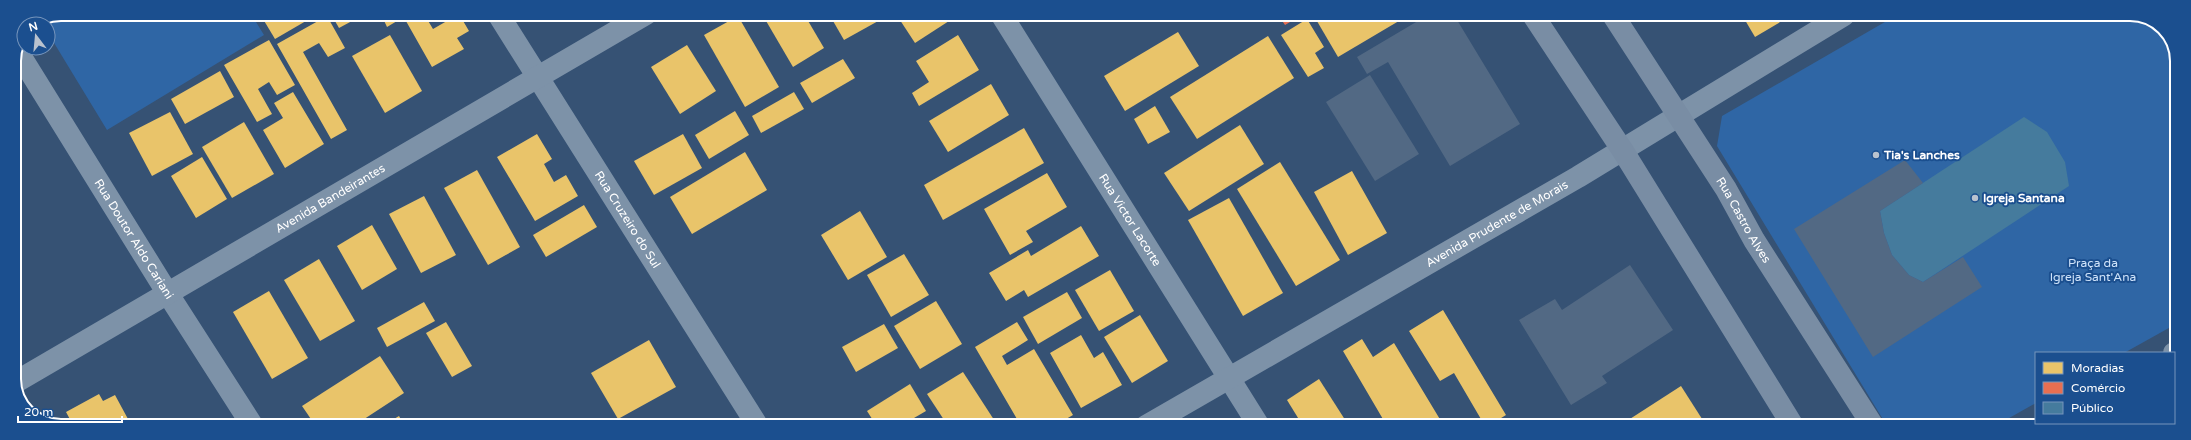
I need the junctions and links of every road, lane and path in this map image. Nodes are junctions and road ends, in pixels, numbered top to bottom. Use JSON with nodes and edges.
{"nodes":[{"id":1,"x":502,"y":21,"type":"edge"},
{"id":2,"x":634,"y":21,"type":"edge"},
{"id":3,"x":1005,"y":21,"type":"edge"},
{"id":4,"x":1537,"y":21,"type":"edge"},
{"id":5,"x":1617,"y":21,"type":"edge"},
{"id":6,"x":1834,"y":21,"type":"edge"},
{"id":7,"x":21,"y":58,"type":"edge"},
{"id":8,"x":537,"y":78,"type":"junction"},
{"id":9,"x":1678,"y":116,"type":"junction"},
{"id":10,"x":1622,"y":151,"type":"junction"},
{"id":11,"x":168,"y":294,"type":"junction"},
{"id":12,"x":1228,"y":377,"type":"junction"},
{"id":13,"x":21,"y":379,"type":"edge"},
{"id":14,"x":248,"y":419,"type":"edge"},
{"id":15,"x":753,"y":419,"type":"edge"},
{"id":16,"x":1158,"y":419,"type":"edge"},
{"id":17,"x":1255,"y":419,"type":"edge"},
{"id":18,"x":1789,"y":419,"type":"edge"},
{"id":19,"x":1869,"y":419,"type":"edge"}],
"edges":[{"from":1,"to":8,"type":"street","name":"Rua Cruzeiro do Sul"},
{"from":2,"to":8,"type":"street","name":"Avenida Bandeirantes"},
{"from":3,"to":12,"type":"street","name":"Rua Victor Lacorte"},
{"from":4,"to":10,"type":"main road"},
{"from":5,"to":9,"type":"main road","name":"Rua Castro Alves"},
{"from":6,"to":9,"type":"street","name":"Avenida Prudente de Morais"},
{"from":7,"to":11,"type":"street","name":"Rua Doutor Aldo Cariani"},
{"from":8,"to":11,"type":"street","name":"Avenida Bandeirantes"},
{"from":8,"to":15,"type":"street","name":"Rua Cruzeiro do Sul"},
{"from":9,"to":10,"type":"street","name":"Avenida Prudente de Morais"},
{"from":9,"to":19,"type":"main road","name":"Rua Castro Alves"},
{"from":10,"to":12,"type":"street","name":"Avenida Prudente de Morais"},
{"from":10,"to":18,"type":"main road"},
{"from":11,"to":13,"type":"street","name":"Avenida Bandeirantes"},
{"from":11,"to":14,"type":"street","name":"Rua Doutor Aldo Cariani"},
{"from":12,"to":16,"type":"street","name":"Avenida Prudente de Morais"},
{"from":12,"to":17,"type":"street","name":"Rua Victor Lacorte"}]}
